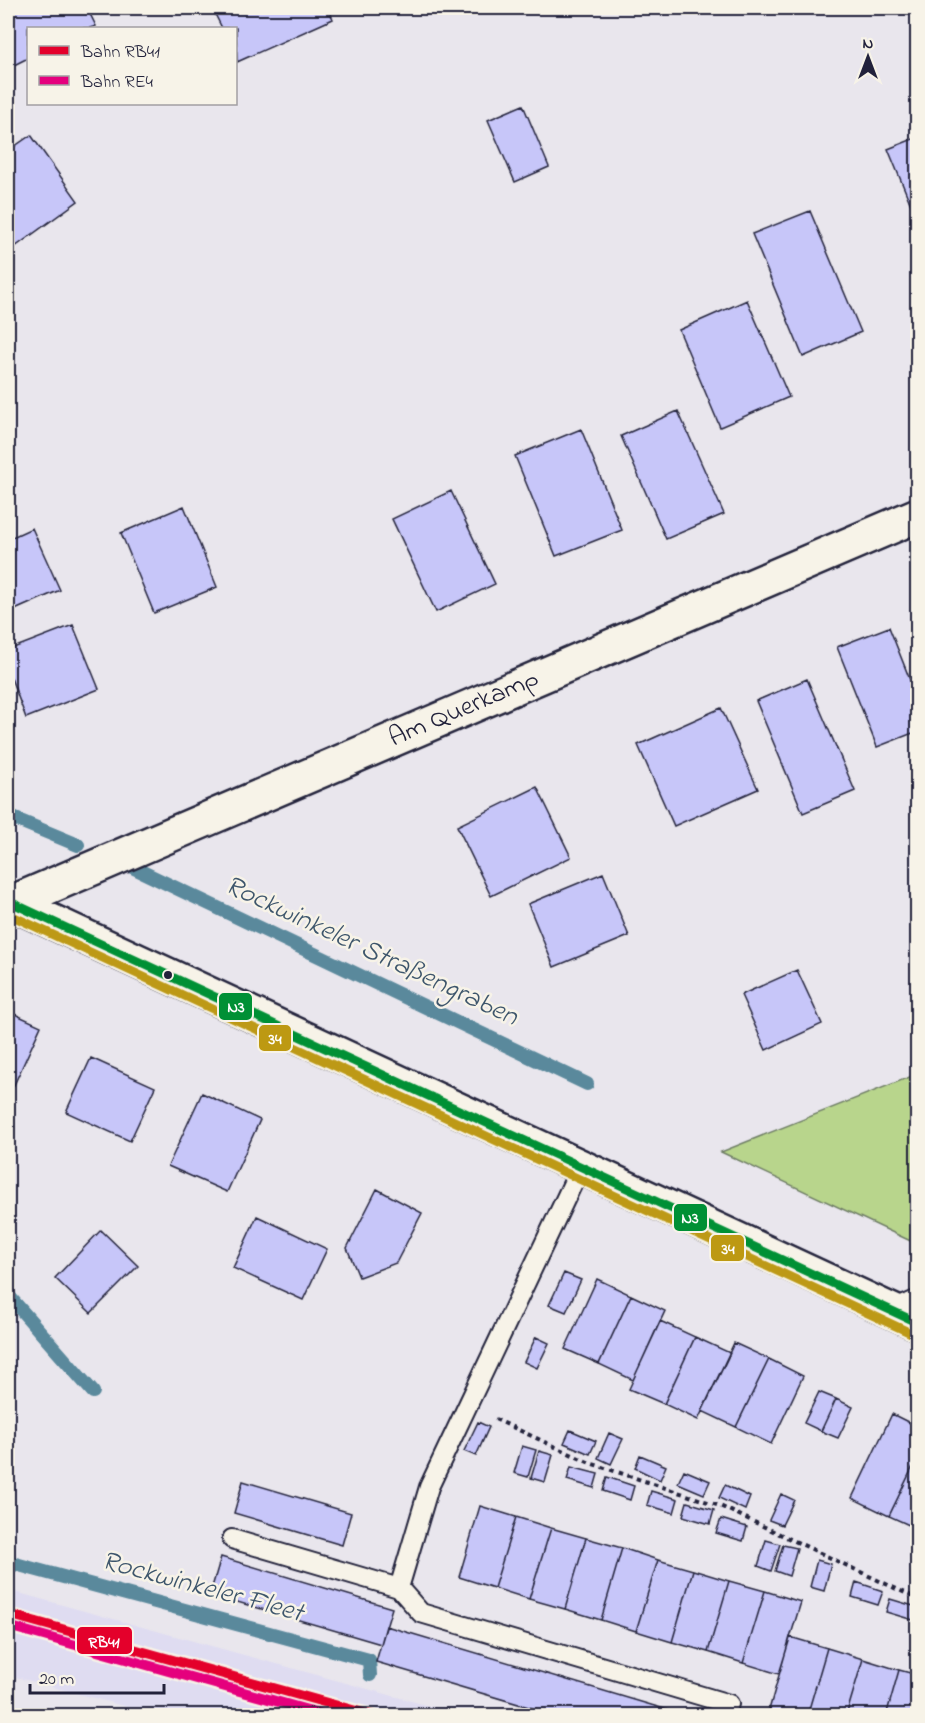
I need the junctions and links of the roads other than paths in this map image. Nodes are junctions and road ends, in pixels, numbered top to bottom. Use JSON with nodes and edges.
{"nodes":[{"id":1,"x":918,"y":514,"type":"edge"},
{"id":2,"x":9,"y":902,"type":"edge"},
{"id":3,"x":581,"y":1166,"type":"junction"},
{"id":4,"x":909,"y":1311,"type":"edge"},
{"id":5,"x":232,"y":1539,"type":"dead end"},
{"id":6,"x":399,"y":1588,"type":"junction"},
{"id":7,"x":729,"y":1704,"type":"dead end"}],
"edges":[{"from":1,"to":2,"type":"street","name":"Am Querkamp"},
{"from":2,"to":3,"type":"street"},
{"from":3,"to":4,"type":"street"},
{"from":3,"to":6,"type":"lane"},
{"from":5,"to":6,"type":"lane"},
{"from":6,"to":7,"type":"lane"}]}
